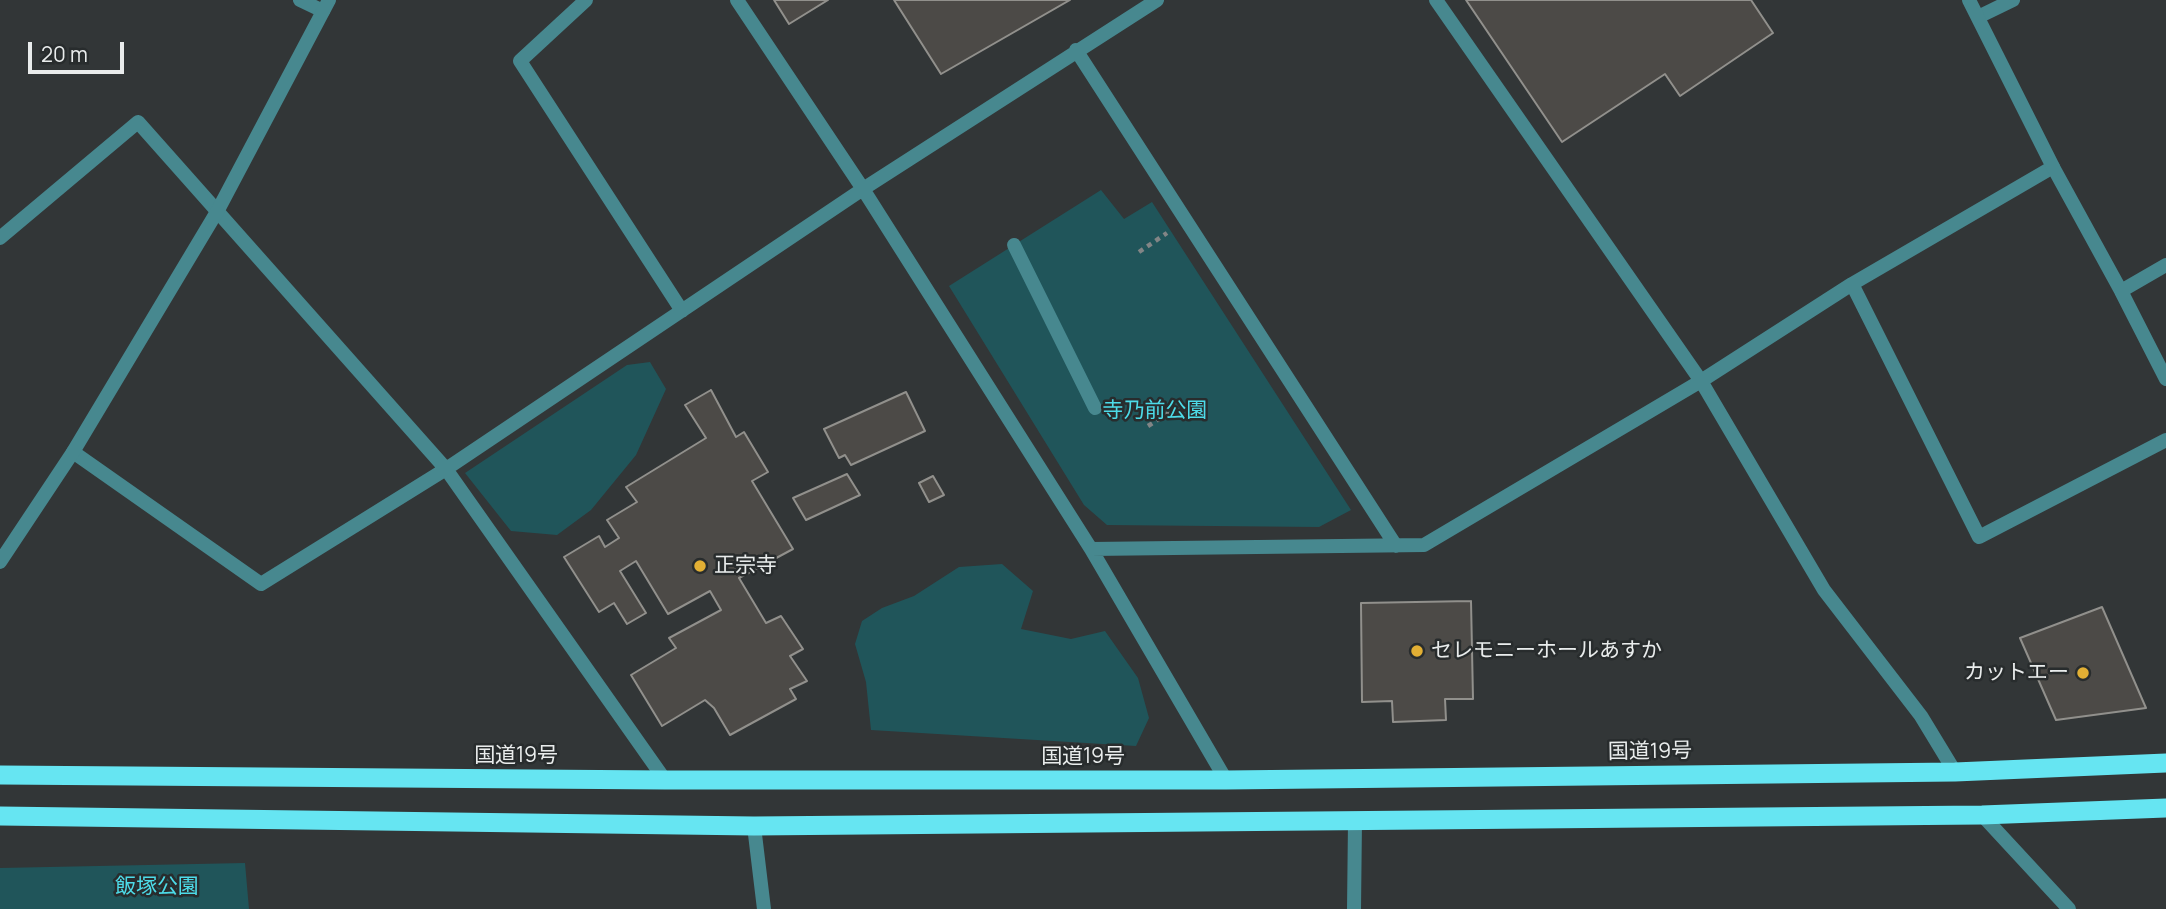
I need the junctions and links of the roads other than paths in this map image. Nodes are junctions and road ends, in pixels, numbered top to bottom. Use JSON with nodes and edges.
{"nodes":[{"id":1,"x":300,"y":0,"type":"edge"},
{"id":2,"x":586,"y":0,"type":"edge"},
{"id":3,"x":737,"y":0,"type":"edge"},
{"id":4,"x":1157,"y":0,"type":"edge"},
{"id":5,"x":1436,"y":0,"type":"edge"},
{"id":6,"x":1969,"y":0,"type":"edge"},
{"id":7,"x":2013,"y":0,"type":"edge"},
{"id":8,"x":326,"y":6,"type":"edge"},
{"id":9,"x":1978,"y":18,"type":"junction"},
{"id":10,"x":1076,"y":50,"type":"junction"},
{"id":11,"x":2053,"y":167,"type":"junction"},
{"id":12,"x":863,"y":189,"type":"junction"},
{"id":13,"x":218,"y":210,"type":"junction"},
{"id":14,"x":0,"y":238,"type":"edge"},
{"id":15,"x":1014,"y":245,"type":"dead end"},
{"id":16,"x":2166,"y":265,"type":"edge"},
{"id":17,"x":1852,"y":284,"type":"junction"},
{"id":18,"x":2122,"y":291,"type":"junction"},
{"id":19,"x":682,"y":311,"type":"junction"},
{"id":20,"x":2166,"y":379,"type":"edge"},
{"id":21,"x":1701,"y":381,"type":"junction"},
{"id":22,"x":1095,"y":408,"type":"dead end"},
{"id":23,"x":2166,"y":440,"type":"edge"},
{"id":24,"x":73,"y":452,"type":"junction"},
{"id":25,"x":446,"y":469,"type":"junction"},
{"id":26,"x":1396,"y":545,"type":"junction"},
{"id":27,"x":1091,"y":549,"type":"junction"},
{"id":28,"x":0,"y":562,"type":"edge"},
{"id":29,"x":2166,"y":763,"type":"edge"},
{"id":30,"x":1955,"y":772,"type":"junction"},
{"id":31,"x":0,"y":775,"type":"edge"},
{"id":32,"x":665,"y":780,"type":"junction"},
{"id":33,"x":1226,"y":780,"type":"junction"},
{"id":34,"x":2166,"y":808,"type":"edge"},
{"id":35,"x":1982,"y":815,"type":"junction"},
{"id":36,"x":0,"y":816,"type":"edge"},
{"id":37,"x":1355,"y":821,"type":"junction"},
{"id":38,"x":754,"y":826,"type":"junction"},
{"id":39,"x":2067,"y":908,"type":"edge"},
{"id":40,"x":764,"y":909,"type":"edge"},
{"id":41,"x":1354,"y":909,"type":"edge"}],
"edges":[{"from":1,"to":8,"type":"street"},
{"from":2,"to":19,"type":"street"},
{"from":3,"to":12,"type":"street"},
{"from":4,"to":10,"type":"street"},
{"from":5,"to":21,"type":"street"},
{"from":6,"to":9,"type":"street"},
{"from":7,"to":9,"type":"street"},
{"from":8,"to":13,"type":"street"},
{"from":9,"to":11,"type":"street"},
{"from":10,"to":12,"type":"street"},
{"from":10,"to":26,"type":"street"},
{"from":11,"to":17,"type":"street"},
{"from":11,"to":18,"type":"street"},
{"from":12,"to":19,"type":"street"},
{"from":12,"to":27,"type":"street"},
{"from":13,"to":14,"type":"street"},
{"from":13,"to":24,"type":"street"},
{"from":13,"to":25,"type":"street"},
{"from":15,"to":22,"type":"street"},
{"from":16,"to":18,"type":"street"},
{"from":17,"to":21,"type":"street"},
{"from":17,"to":23,"type":"street"},
{"from":18,"to":20,"type":"street"},
{"from":19,"to":25,"type":"street"},
{"from":21,"to":26,"type":"street"},
{"from":21,"to":30,"type":"street"},
{"from":24,"to":25,"type":"street"},
{"from":24,"to":28,"type":"street"},
{"from":25,"to":32,"type":"street"},
{"from":26,"to":27,"type":"street"},
{"from":27,"to":33,"type":"street"},
{"from":29,"to":30,"type":"highway","name":"国道19号"},
{"from":30,"to":33,"type":"highway","name":"国道19号"},
{"from":31,"to":32,"type":"highway","name":"国道19号"},
{"from":32,"to":33,"type":"highway","name":"国道19号"},
{"from":34,"to":35,"type":"highway"},
{"from":35,"to":37,"type":"highway"},
{"from":35,"to":39,"type":"street"},
{"from":36,"to":38,"type":"highway"},
{"from":37,"to":38,"type":"highway"},
{"from":37,"to":41,"type":"street"},
{"from":38,"to":40,"type":"street"}]}
